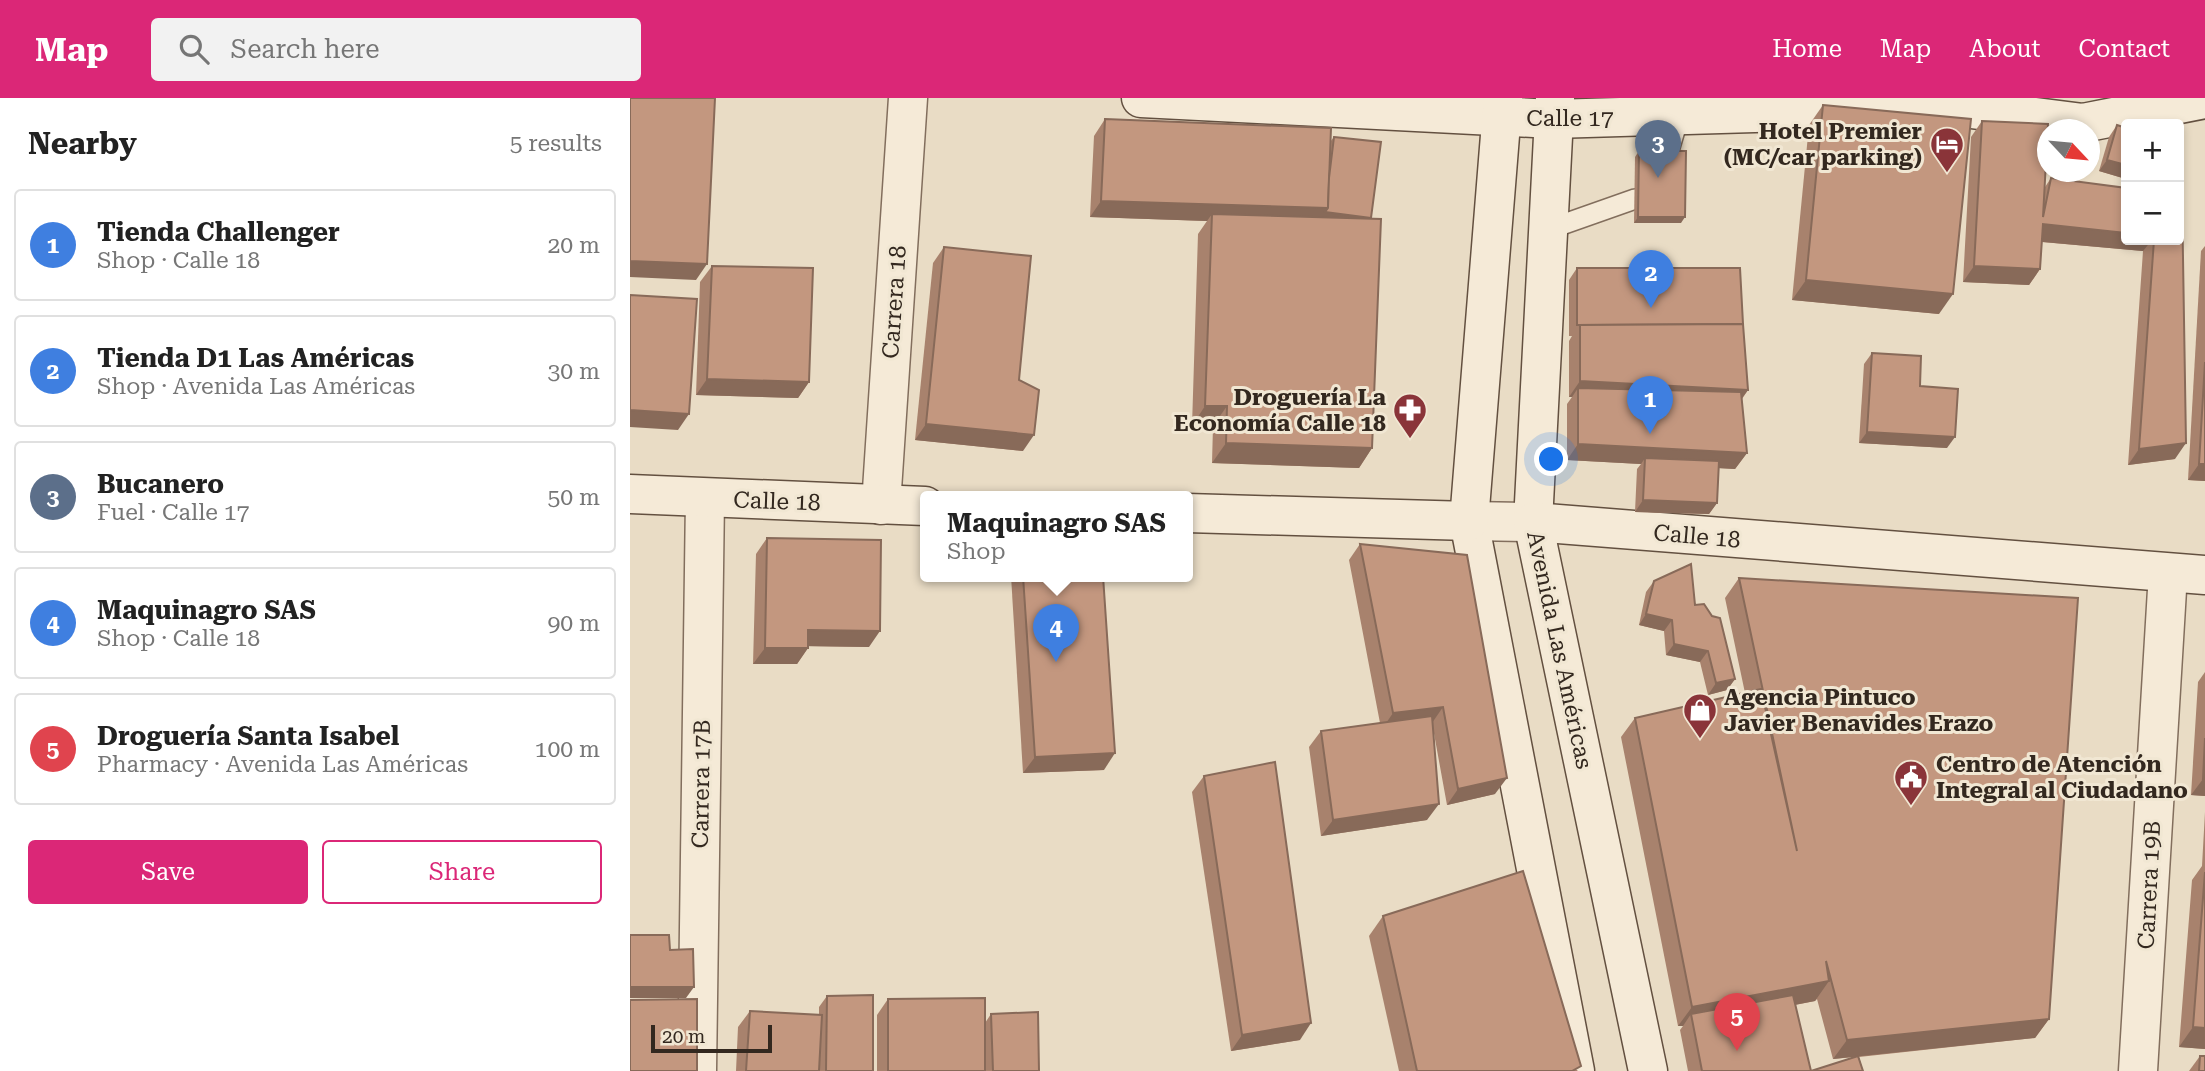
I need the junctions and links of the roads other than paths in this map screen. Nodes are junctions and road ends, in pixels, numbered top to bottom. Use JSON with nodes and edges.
{"nodes":[{"id":1,"x":908,"y":98,"type":"edge"},
{"id":2,"x":1141,"y":98,"type":"edge"},
{"id":3,"x":2205,"y":99,"type":"edge"},
{"id":4,"x":1503,"y":108,"type":"edge"},
{"id":5,"x":1554,"y":108,"type":"edge"},
{"id":6,"x":1679,"y":117,"type":"junction"},
{"id":7,"x":1667,"y":157,"type":"edge"},
{"id":8,"x":1634,"y":199,"type":"dead end"},
{"id":9,"x":1547,"y":230,"type":"junction"},
{"id":10,"x":630,"y":494,"type":"edge"},
{"id":11,"x":705,"y":498,"type":"junction"},
{"id":12,"x":881,"y":505,"type":"junction"},
{"id":13,"x":920,"y":506,"type":"edge"},
{"id":14,"x":1193,"y":513,"type":"edge"},
{"id":15,"x":1469,"y":521,"type":"junction"},
{"id":16,"x":1533,"y":523,"type":"junction"},
{"id":17,"x":2187,"y":574,"type":"edge"},
{"id":18,"x":697,"y":1071,"type":"edge"},
{"id":19,"x":1575,"y":1071,"type":"edge"},
{"id":20,"x":1648,"y":1071,"type":"edge"},
{"id":21,"x":2138,"y":1071,"type":"edge"}],
"edges":[{"from":1,"to":12,"type":"street","name":"Carrera 18"},
{"from":2,"to":4,"type":"street","name":"Calle 17"},
{"from":3,"to":6,"type":"street","name":"Calle 17"},
{"from":4,"to":5,"type":"street","name":"Calle 17"},
{"from":4,"to":15,"type":"street"},
{"from":5,"to":6,"type":"street","name":"Calle 17"},
{"from":5,"to":9,"type":"street","name":"Avenida Las Américas"},
{"from":6,"to":7,"type":"lane"},
{"from":8,"to":9,"type":"lane"},
{"from":9,"to":16,"type":"street","name":"Avenida Las Américas"},
{"from":10,"to":11,"type":"street","name":"Calle 18"},
{"from":11,"to":12,"type":"street","name":"Calle 18"},
{"from":11,"to":18,"type":"street","name":"Carrera 17B"},
{"from":12,"to":13,"type":"street","name":"Calle 18"},
{"from":14,"to":15,"type":"street","name":"Calle 18"},
{"from":15,"to":16,"type":"street","name":"Calle 18"},
{"from":15,"to":19,"type":"street"},
{"from":16,"to":17,"type":"street","name":"Calle 18"},
{"from":16,"to":20,"type":"street","name":"Avenida Las Américas"},
{"from":17,"to":21,"type":"street","name":"Carrera 19B"}]}
